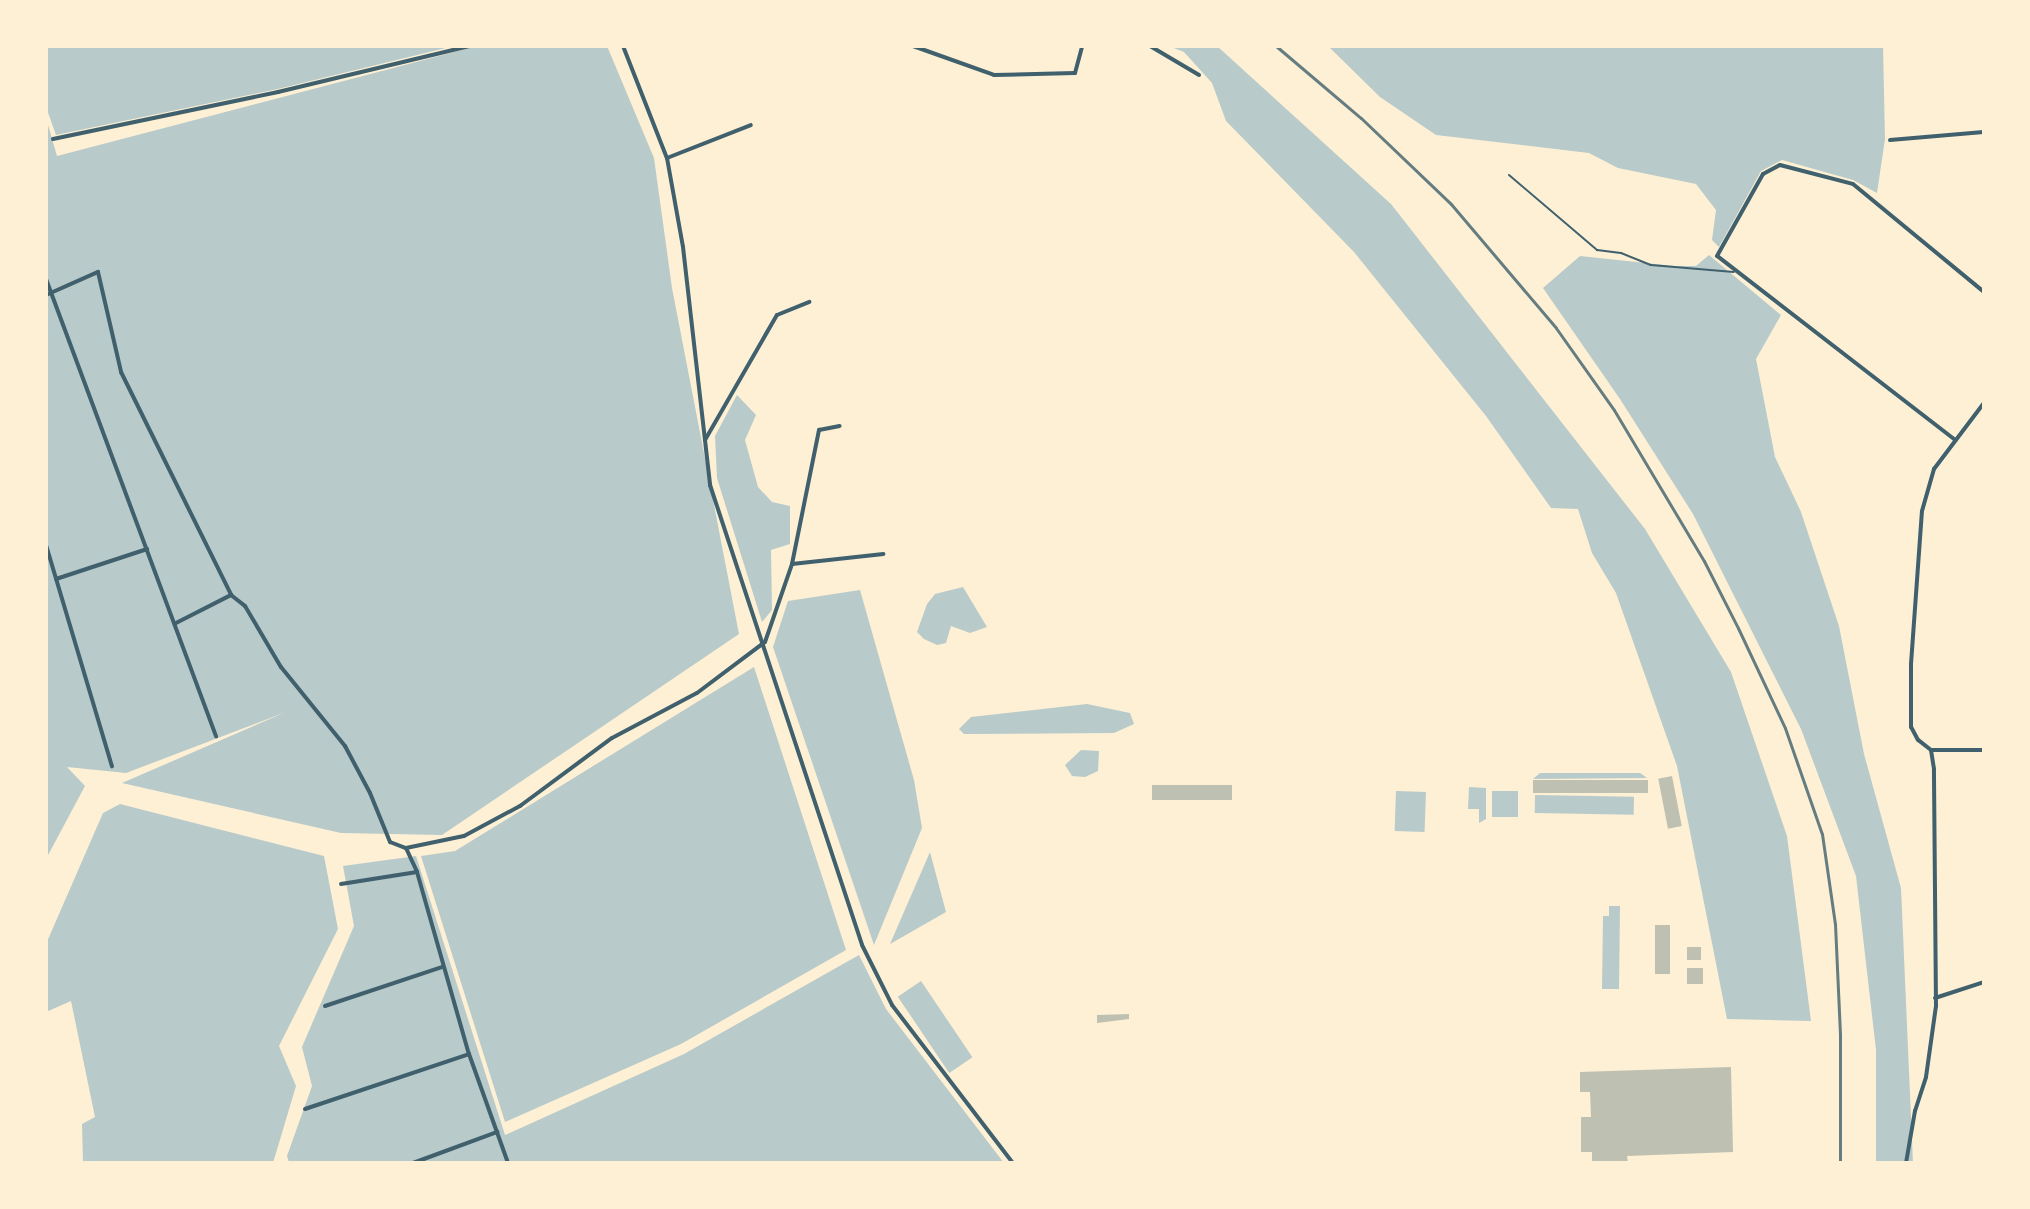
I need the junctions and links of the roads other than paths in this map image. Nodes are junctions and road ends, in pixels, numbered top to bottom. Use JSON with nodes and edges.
{"nodes":[{"id":1,"x":469,"y":46,"type":"edge"},
{"id":2,"x":623,"y":46,"type":"edge"},
{"id":3,"x":913,"y":46,"type":"edge"},
{"id":4,"x":1082,"y":46,"type":"edge"},
{"id":5,"x":1150,"y":46,"type":"edge"},
{"id":6,"x":1199,"y":75,"type":"dead end"},
{"id":7,"x":751,"y":125,"type":"dead end"},
{"id":8,"x":1984,"y":132,"type":"edge"},
{"id":9,"x":53,"y":139,"type":"dead end"},
{"id":10,"x":1890,"y":140,"type":"dead end"},
{"id":11,"x":667,"y":158,"type":"junction"},
{"id":12,"x":1509,"y":175,"type":"dead end"},
{"id":13,"x":1739,"y":273,"type":"junction"},
{"id":14,"x":46,"y":279,"type":"edge"},
{"id":15,"x":1984,"y":292,"type":"edge"},
{"id":16,"x":49,"y":294,"type":"edge"},
{"id":17,"x":810,"y":302,"type":"dead end"},
{"id":18,"x":1984,"y":403,"type":"edge"},
{"id":19,"x":840,"y":426,"type":"dead end"},
{"id":20,"x":1954,"y":439,"type":"junction"},
{"id":21,"x":704,"y":442,"type":"junction"},
{"id":22,"x":46,"y":545,"type":"edge"},
{"id":23,"x":147,"y":549,"type":"junction"},
{"id":24,"x":883,"y":554,"type":"dead end"},
{"id":25,"x":792,"y":564,"type":"junction"},
{"id":26,"x":56,"y":579,"type":"junction"},
{"id":27,"x":231,"y":595,"type":"junction"},
{"id":28,"x":175,"y":624,"type":"junction"},
{"id":29,"x":765,"y":642,"type":"junction"},
{"id":30,"x":216,"y":736,"type":"dead end"},
{"id":31,"x":1931,"y":750,"type":"junction"},
{"id":32,"x":1984,"y":750,"type":"edge"},
{"id":33,"x":112,"y":766,"type":"dead end"},
{"id":34,"x":406,"y":848,"type":"junction"},
{"id":35,"x":417,"y":872,"type":"junction"},
{"id":36,"x":341,"y":884,"type":"dead end"},
{"id":37,"x":442,"y":967,"type":"junction"},
{"id":38,"x":1984,"y":982,"type":"edge"},
{"id":39,"x":1935,"y":998,"type":"junction"},
{"id":40,"x":325,"y":1006,"type":"dead end"},
{"id":41,"x":469,"y":1054,"type":"junction"},
{"id":42,"x":305,"y":1109,"type":"dead end"},
{"id":43,"x":497,"y":1132,"type":"junction"},
{"id":44,"x":413,"y":1163,"type":"edge"},
{"id":45,"x":508,"y":1163,"type":"edge"},
{"id":46,"x":1013,"y":1163,"type":"edge"},
{"id":47,"x":1906,"y":1163,"type":"edge"}],
"edges":[{"from":1,"to":9,"type":"street"},
{"from":2,"to":11,"type":"street"},
{"from":3,"to":4,"type":"street"},
{"from":5,"to":6,"type":"street"},
{"from":7,"to":11,"type":"street"},
{"from":8,"to":10,"type":"street"},
{"from":11,"to":21,"type":"street"},
{"from":12,"to":13,"type":"lane"},
{"from":13,"to":15,"type":"street"},
{"from":13,"to":20,"type":"street"},
{"from":14,"to":16,"type":"street"},
{"from":16,"to":23,"type":"street"},
{"from":16,"to":27,"type":"street"},
{"from":17,"to":21,"type":"street"},
{"from":18,"to":20,"type":"street"},
{"from":19,"to":25,"type":"street"},
{"from":20,"to":31,"type":"street"},
{"from":21,"to":29,"type":"street"},
{"from":22,"to":26,"type":"street"},
{"from":23,"to":26,"type":"street"},
{"from":23,"to":28,"type":"street"},
{"from":24,"to":25,"type":"street"},
{"from":25,"to":29,"type":"street"},
{"from":26,"to":33,"type":"street"},
{"from":27,"to":28,"type":"street"},
{"from":27,"to":34,"type":"street"},
{"from":28,"to":30,"type":"street"},
{"from":29,"to":34,"type":"street"},
{"from":29,"to":46,"type":"street"},
{"from":31,"to":32,"type":"street"},
{"from":31,"to":39,"type":"street"},
{"from":34,"to":35,"type":"street"},
{"from":35,"to":36,"type":"street"},
{"from":35,"to":37,"type":"street"},
{"from":37,"to":40,"type":"street"},
{"from":37,"to":41,"type":"street"},
{"from":38,"to":39,"type":"street"},
{"from":39,"to":47,"type":"street"},
{"from":41,"to":42,"type":"street"},
{"from":41,"to":43,"type":"street"},
{"from":43,"to":44,"type":"street"},
{"from":43,"to":45,"type":"street"}]}
